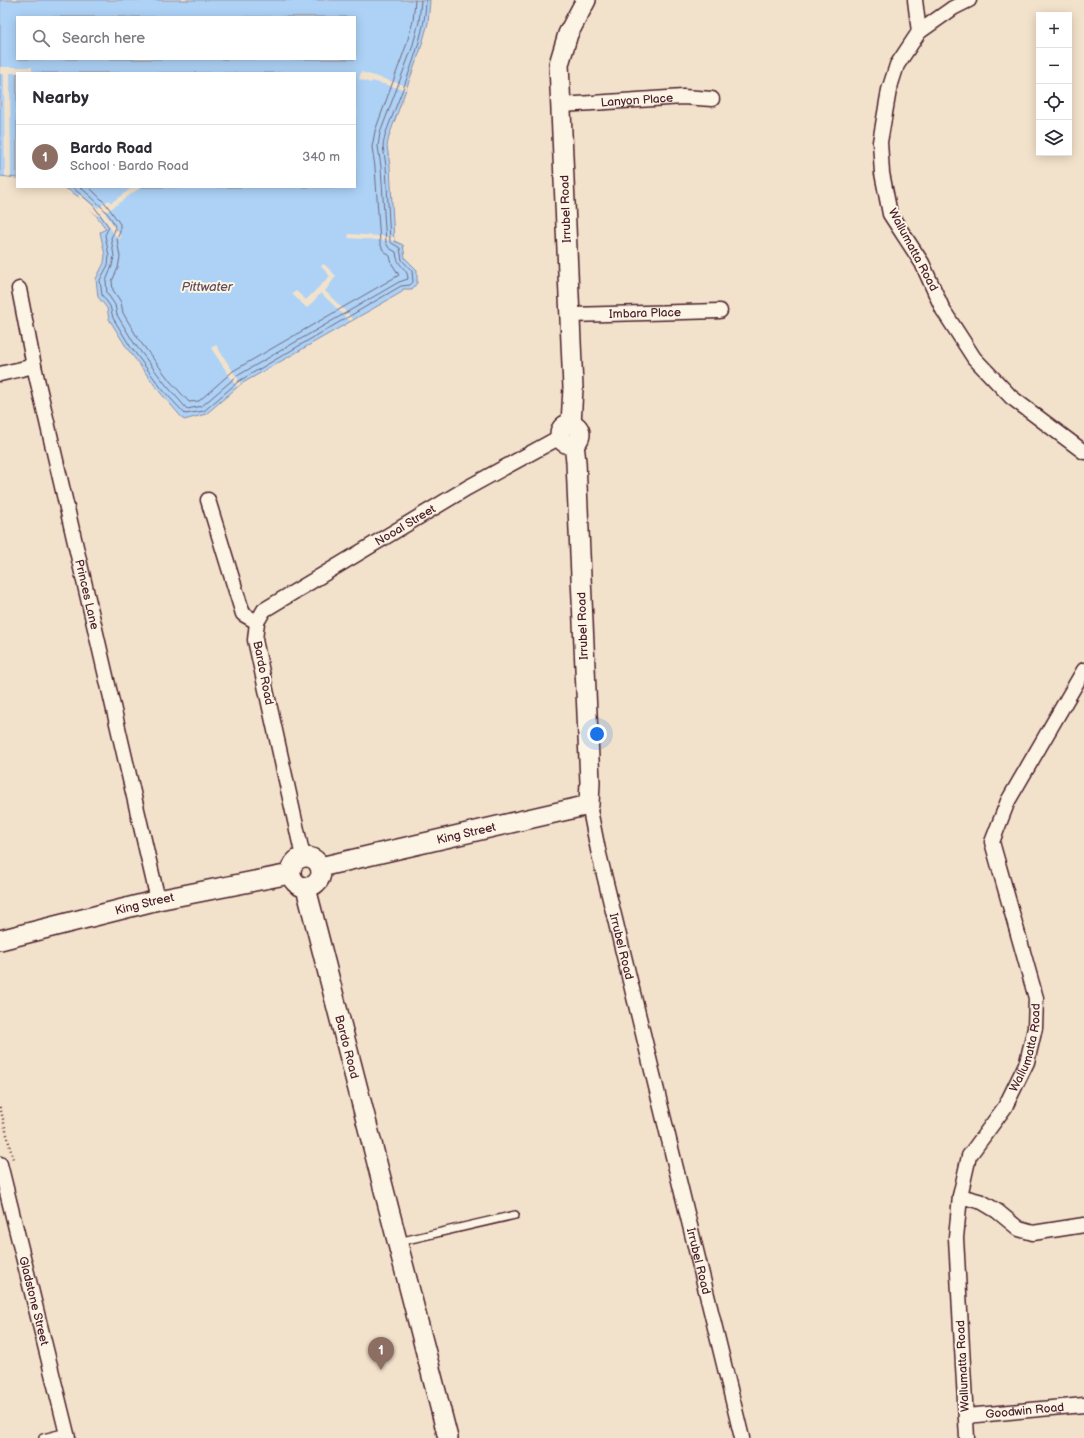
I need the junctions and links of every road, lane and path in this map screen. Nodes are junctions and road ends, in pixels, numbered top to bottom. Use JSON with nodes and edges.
{"nodes":[{"id":1,"x":586,"y":0,"type":"edge"},
{"id":2,"x":915,"y":0,"type":"edge"},
{"id":3,"x":969,"y":0,"type":"edge"},
{"id":4,"x":919,"y":32,"type":"junction"},
{"id":5,"x":712,"y":99,"type":"dead end"},
{"id":6,"x":562,"y":105,"type":"junction"},
{"id":7,"x":19,"y":289,"type":"dead end"},
{"id":8,"x":720,"y":311,"type":"dead end"},
{"id":9,"x":570,"y":315,"type":"junction"},
{"id":10,"x":34,"y":366,"type":"junction"},
{"id":11,"x":0,"y":374,"type":"edge"},
{"id":12,"x":568,"y":435,"type":"junction"},
{"id":13,"x":1084,"y":452,"type":"edge"},
{"id":14,"x":208,"y":500,"type":"dead end"},
{"id":15,"x":257,"y":622,"type":"junction"},
{"id":16,"x":1084,"y":670,"type":"edge"},
{"id":17,"x":589,"y":806,"type":"junction"},
{"id":18,"x":304,"y":857,"type":"junction"},
{"id":19,"x":320,"y":867,"type":"junction"},
{"id":20,"x":290,"y":874,"type":"junction"},
{"id":21,"x":306,"y":888,"type":"junction"},
{"id":22,"x":158,"y":900,"type":"junction"},
{"id":23,"x":0,"y":940,"type":"edge"},
{"id":24,"x":0,"y":1164,"type":"edge"},
{"id":25,"x":2,"y":1185,"type":"edge"},
{"id":26,"x":960,"y":1196,"type":"junction"},
{"id":27,"x":515,"y":1215,"type":"dead end"},
{"id":28,"x":1084,"y":1225,"type":"edge"},
{"id":29,"x":397,"y":1242,"type":"junction"},
{"id":30,"x":1084,"y":1404,"type":"edge"},
{"id":31,"x":966,"y":1416,"type":"junction"},
{"id":32,"x":67,"y":1435,"type":"edge"},
{"id":33,"x":43,"y":1438,"type":"edge"},
{"id":34,"x":448,"y":1438,"type":"edge"},
{"id":35,"x":742,"y":1438,"type":"edge"},
{"id":36,"x":967,"y":1438,"type":"edge"}],
"edges":[{"from":1,"to":6,"type":"street","name":"Irrubel Road"},
{"from":2,"to":4,"type":"street"},
{"from":3,"to":4,"type":"street","name":"Wallumatta Road"},
{"from":4,"to":13,"type":"street","name":"Wallumatta Road"},
{"from":5,"to":6,"type":"street","name":"Lanyon Place"},
{"from":6,"to":9,"type":"street","name":"Irrubel Road"},
{"from":7,"to":10,"type":"street","name":"Princes Lane"},
{"from":8,"to":9,"type":"street","name":"Imbara Place"},
{"from":9,"to":12,"type":"street","name":"Irrubel Road"},
{"from":10,"to":11,"type":"street"},
{"from":10,"to":22,"type":"street","name":"Princes Lane"},
{"from":12,"to":15,"type":"street","name":"Nooal Street"},
{"from":12,"to":17,"type":"street","name":"Irrubel Road"},
{"from":14,"to":15,"type":"street"},
{"from":15,"to":18,"type":"street","name":"Bardo Road"},
{"from":16,"to":26,"type":"street","name":"Wallumatta Road"},
{"from":17,"to":19,"type":"street","name":"King Street"},
{"from":17,"to":35,"type":"street","name":"Irrubel Road"},
{"from":18,"to":19,"type":"street"},
{"from":18,"to":20,"type":"street"},
{"from":19,"to":21,"type":"street"},
{"from":20,"to":21,"type":"street"},
{"from":20,"to":22,"type":"street","name":"King Street"},
{"from":21,"to":29,"type":"street","name":"Bardo Road"},
{"from":22,"to":23,"type":"street","name":"King Street"},
{"from":24,"to":25,"type":"street","name":"Gladstone Street"},
{"from":25,"to":32,"type":"street","name":"Gladstone Street"},
{"from":26,"to":28,"type":"street"},
{"from":26,"to":31,"type":"street","name":"Wallumatta Road"},
{"from":27,"to":29,"type":"lane"},
{"from":29,"to":34,"type":"street","name":"Bardo Road"},
{"from":30,"to":31,"type":"street","name":"Goodwin Road"},
{"from":31,"to":36,"type":"street","name":"Wallumatta Road"},
{"from":32,"to":33,"type":"lane"}]}
